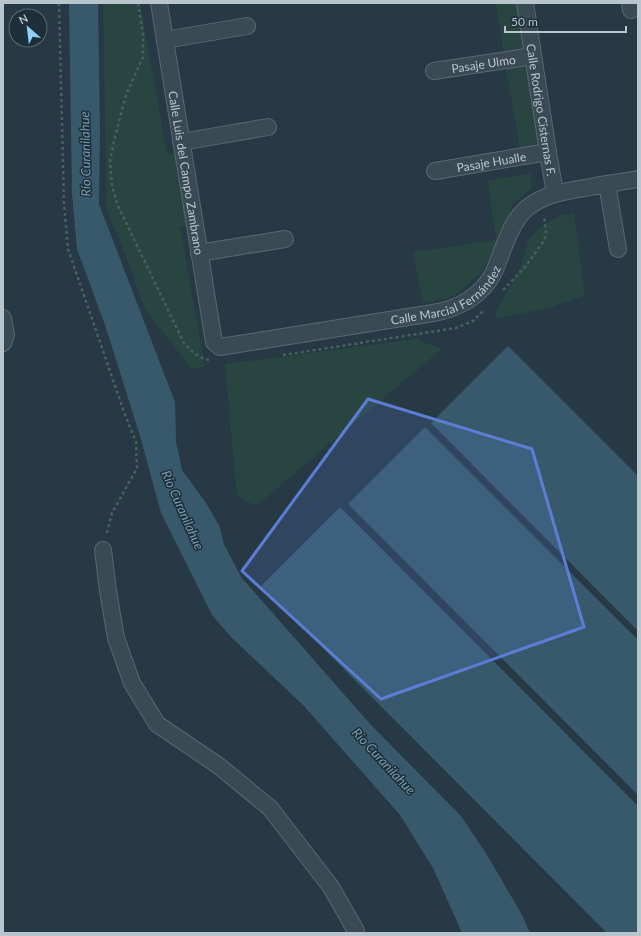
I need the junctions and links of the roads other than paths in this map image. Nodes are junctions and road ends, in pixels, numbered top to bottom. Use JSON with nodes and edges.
{"nodes":[{"id":1,"x":159,"y":3,"type":"edge"},
{"id":2,"x":526,"y":3,"type":"edge"},
{"id":3,"x":246,"y":26,"type":"dead end"},
{"id":4,"x":165,"y":40,"type":"junction"},
{"id":5,"x":533,"y":56,"type":"junction"},
{"id":6,"x":434,"y":71,"type":"dead end"},
{"id":7,"x":268,"y":127,"type":"dead end"},
{"id":8,"x":181,"y":142,"type":"junction"},
{"id":9,"x":548,"y":152,"type":"junction"},
{"id":10,"x":435,"y":171,"type":"dead end"},
{"id":11,"x":638,"y":179,"type":"edge"},
{"id":12,"x":607,"y":184,"type":"junction"},
{"id":13,"x":548,"y":196,"type":"junction"},
{"id":14,"x":285,"y":239,"type":"dead end"},
{"id":15,"x":618,"y":249,"type":"dead end"},
{"id":16,"x":199,"y":253,"type":"junction"},
{"id":17,"x":3,"y":318,"type":"edge"},
{"id":18,"x":214,"y":342,"type":"joint"},
{"id":19,"x":3,"y":343,"type":"edge"},
{"id":20,"x":103,"y":550,"type":"road end"},
{"id":21,"x":356,"y":933,"type":"edge"}],
"edges":[{"from":1,"to":4,"type":"street","name":"Calle Luis del Campo Zambrano"},
{"from":2,"to":5,"type":"street","name":"Calle Rodrigo Cisternas F."},
{"from":3,"to":4,"type":"street"},
{"from":4,"to":8,"type":"street","name":"Calle Luis del Campo Zambrano"},
{"from":5,"to":6,"type":"street","name":"Pasaje Ulmo"},
{"from":5,"to":9,"type":"street","name":"Calle Rodrigo Cisternas F."},
{"from":7,"to":8,"type":"street"},
{"from":8,"to":16,"type":"street","name":"Calle Luis del Campo Zambrano"},
{"from":9,"to":10,"type":"street","name":"Pasaje Hualle"},
{"from":9,"to":13,"type":"street","name":"Calle Rodrigo Cisternas F."},
{"from":11,"to":12,"type":"street","name":"Calle Marcial Fernández"},
{"from":12,"to":13,"type":"street","name":"Calle Marcial Fernández"},
{"from":12,"to":15,"type":"street"},
{"from":13,"to":18,"type":"street","name":"Calle Marcial Fernández"},
{"from":14,"to":16,"type":"street"},
{"from":16,"to":18,"type":"street","name":"Calle Luis del Campo Zambrano"},
{"from":17,"to":19,"type":"street"},
{"from":20,"to":21,"type":"street"}]}
